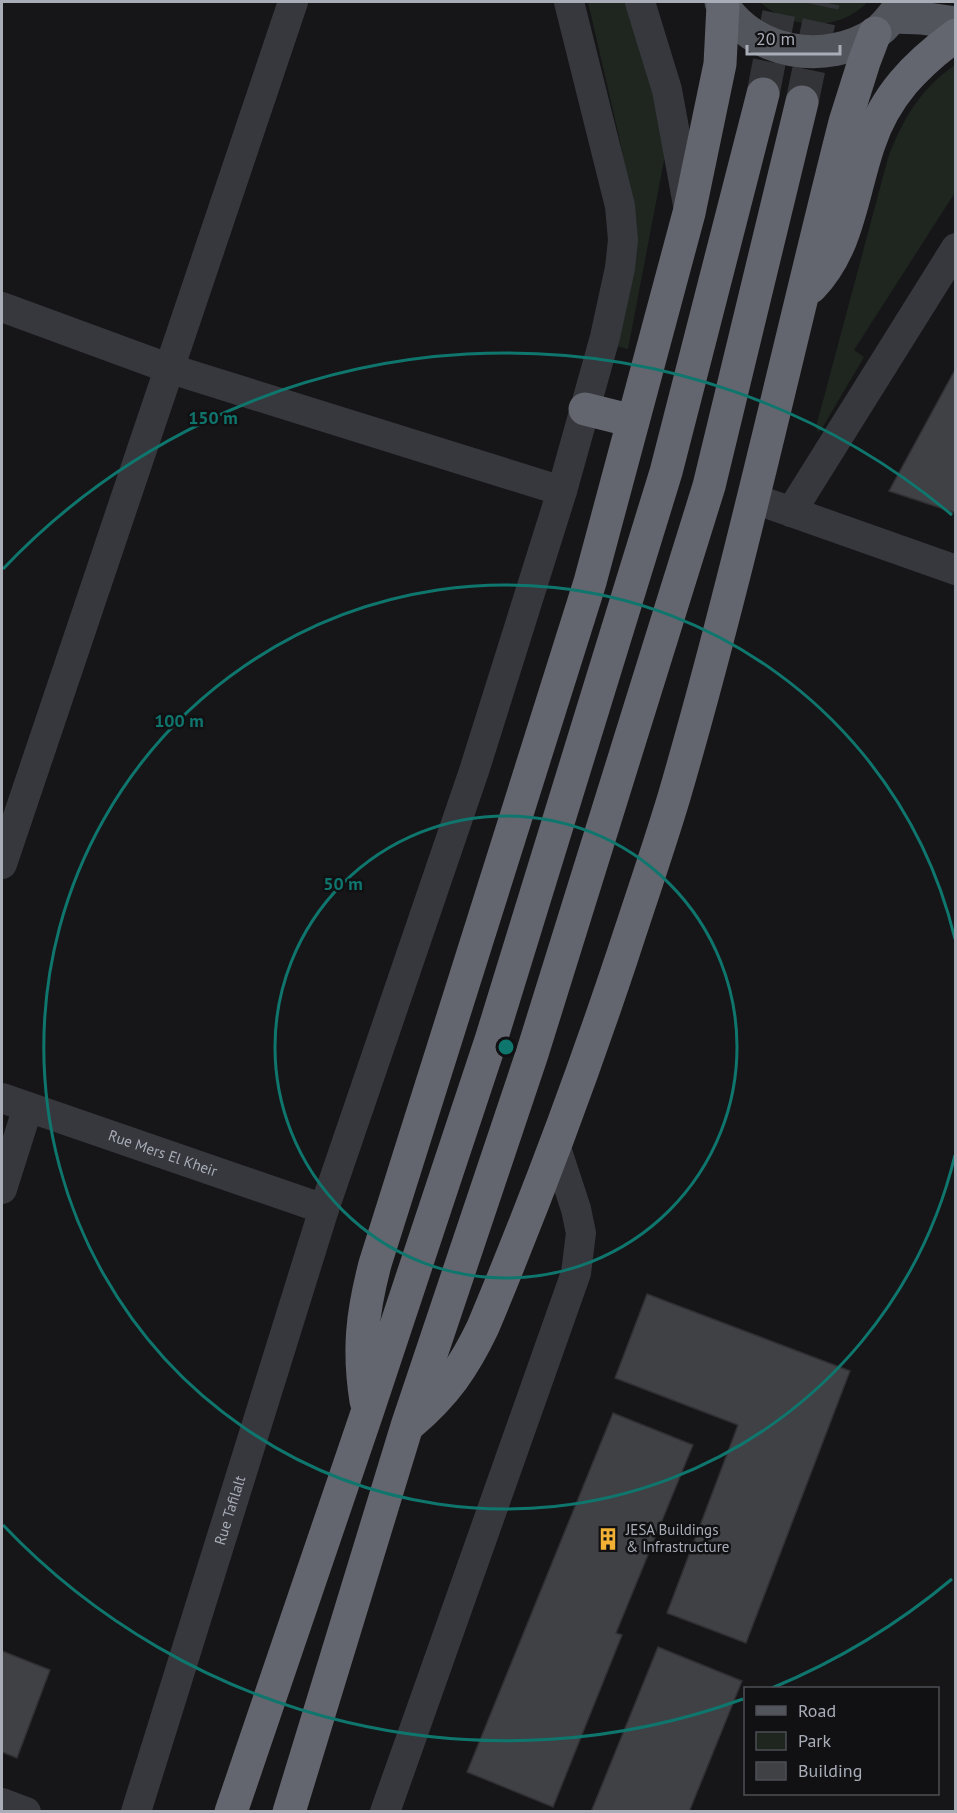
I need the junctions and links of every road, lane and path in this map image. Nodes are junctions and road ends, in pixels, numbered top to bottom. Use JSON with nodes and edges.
{"nodes":[{"id":1,"x":293,"y":2,"type":"edge"},
{"id":2,"x":569,"y":2,"type":"edge"},
{"id":3,"x":640,"y":2,"type":"edge"},
{"id":4,"x":722,"y":3,"type":"edge"},
{"id":5,"x":890,"y":17,"type":"edge"},
{"id":6,"x":956,"y":23,"type":"edge"},
{"id":7,"x":956,"y":35,"type":"edge"},
{"id":8,"x":763,"y":94,"type":"tunnel mouth"},
{"id":9,"x":802,"y":102,"type":"tunnel mouth"},
{"id":10,"x":689,"y":213,"type":"junction"},
{"id":11,"x":956,"y":248,"type":"edge"},
{"id":12,"x":802,"y":297,"type":"junction"},
{"id":13,"x":2,"y":307,"type":"edge"},
{"id":14,"x":168,"y":368,"type":"junction"},
{"id":15,"x":585,"y":409,"type":"junction"},
{"id":16,"x":633,"y":420,"type":"junction"},
{"id":17,"x":562,"y":491,"type":"junction"},
{"id":18,"x":752,"y":498,"type":"junction"},
{"id":19,"x":791,"y":512,"type":"junction"},
{"id":20,"x":956,"y":570,"type":"edge"},
{"id":21,"x":2,"y":864,"type":"edge"},
{"id":22,"x":15,"y":1102,"type":"edge"},
{"id":23,"x":555,"y":1145,"type":"junction"},
{"id":24,"x":2,"y":1189,"type":"edge"},
{"id":25,"x":324,"y":1209,"type":"junction"},
{"id":26,"x":368,"y":1410,"type":"junction"},
{"id":27,"x":407,"y":1426,"type":"junction"},
{"id":28,"x":2,"y":1803,"type":"edge"},
{"id":29,"x":26,"y":1812,"type":"edge"},
{"id":30,"x":136,"y":1812,"type":"edge"},
{"id":31,"x":231,"y":1812,"type":"edge"},
{"id":32,"x":288,"y":1812,"type":"edge"},
{"id":33,"x":385,"y":1812,"type":"edge"}],
"edges":[{"from":1,"to":14,"type":"street"},
{"from":2,"to":15,"type":"street","name":"Rue Tafilalt"},
{"from":3,"to":10,"type":"street"},
{"from":4,"to":5,"type":"main road"},
{"from":4,"to":10,"type":"highway"},
{"from":5,"to":6,"type":"main road"},
{"from":5,"to":12,"type":"highway"},
{"from":7,"to":12,"type":"highway"},
{"from":8,"to":26,"type":"highway"},
{"from":9,"to":27,"type":"highway"},
{"from":10,"to":16,"type":"highway"},
{"from":11,"to":19,"type":"street"},
{"from":12,"to":18,"type":"highway"},
{"from":13,"to":14,"type":"street"},
{"from":14,"to":17,"type":"street"},
{"from":14,"to":21,"type":"street"},
{"from":15,"to":16,"type":"highway"},
{"from":15,"to":17,"type":"street","name":"Rue Tafilalt"},
{"from":16,"to":26,"type":"highway"},
{"from":17,"to":25,"type":"street","name":"Rue Tafilalt"},
{"from":18,"to":19,"type":"street"},
{"from":18,"to":23,"type":"highway"},
{"from":19,"to":20,"type":"street"},
{"from":22,"to":24,"type":"street"},
{"from":22,"to":25,"type":"street","name":"Rue Mers El Kheir"},
{"from":23,"to":27,"type":"highway"},
{"from":23,"to":33,"type":"street"},
{"from":25,"to":30,"type":"street","name":"Rue Tafilalt"},
{"from":26,"to":31,"type":"highway"},
{"from":27,"to":32,"type":"highway"},
{"from":28,"to":29,"type":"street"}]}
